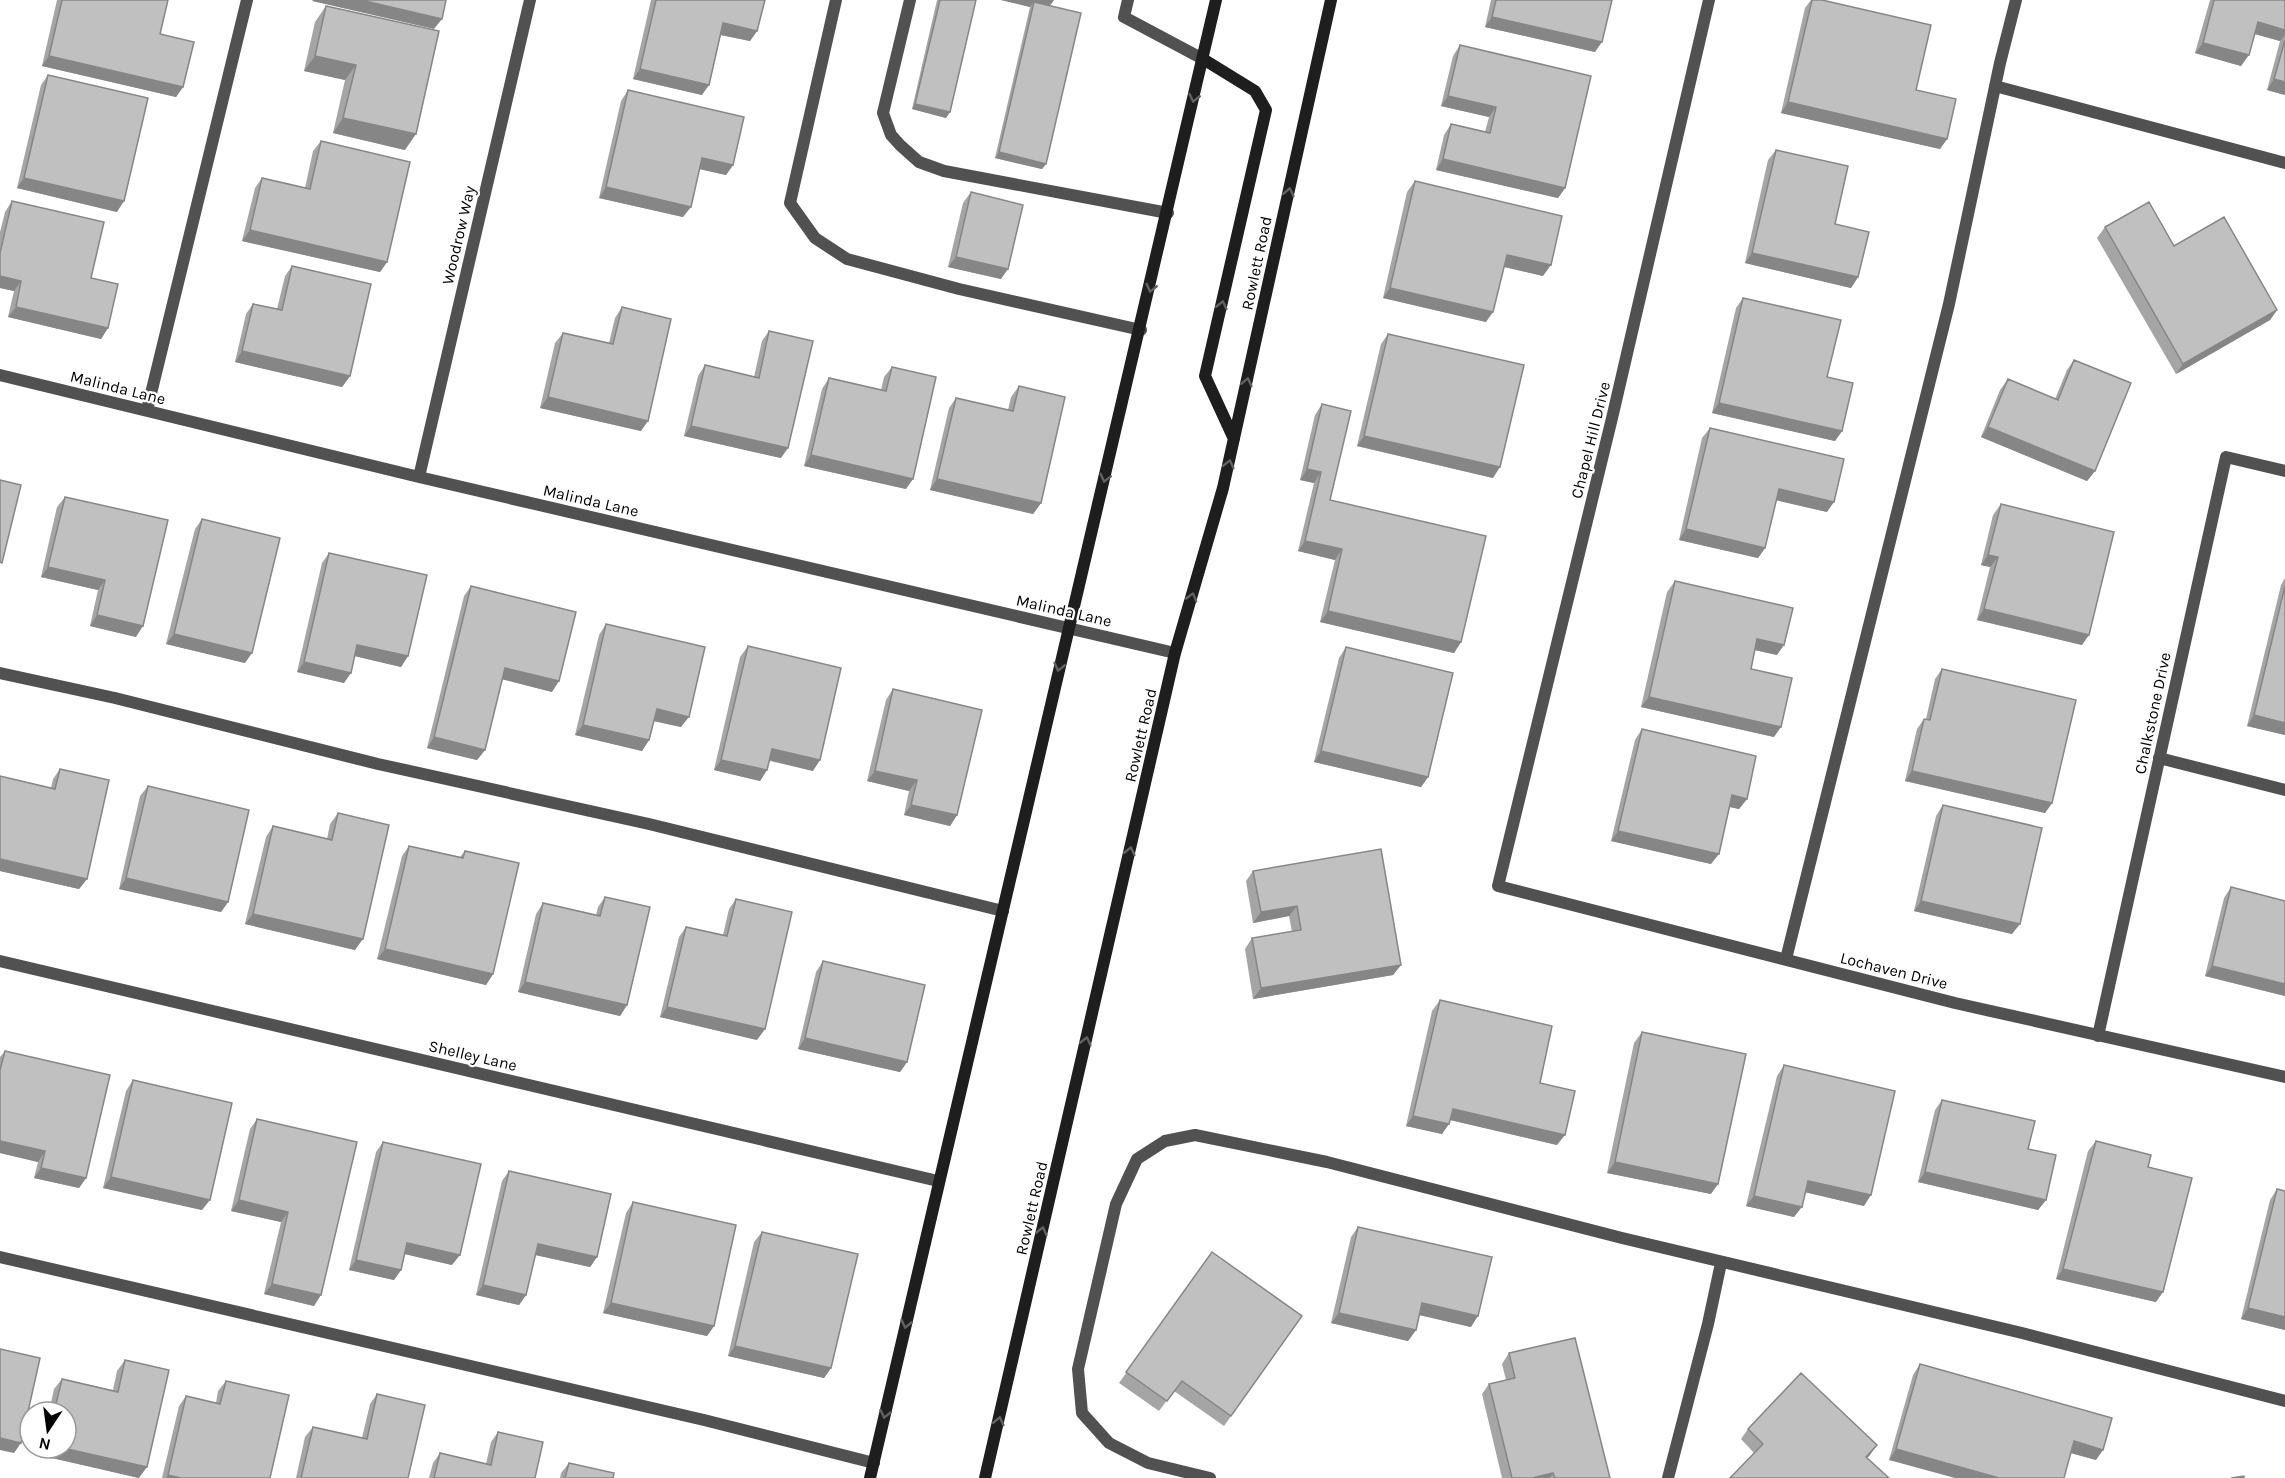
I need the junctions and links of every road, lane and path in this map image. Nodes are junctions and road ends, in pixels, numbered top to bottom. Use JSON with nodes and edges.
{"nodes":[{"id":1,"x":247,"y":0,"type":"edge"},
{"id":2,"x":530,"y":0,"type":"edge"},
{"id":3,"x":836,"y":0,"type":"edge"},
{"id":4,"x":910,"y":0,"type":"edge"},
{"id":5,"x":1128,"y":0,"type":"edge"},
{"id":6,"x":1216,"y":0,"type":"edge"},
{"id":7,"x":1330,"y":0,"type":"edge"},
{"id":8,"x":1709,"y":0,"type":"edge"},
{"id":9,"x":2016,"y":0,"type":"edge"},
{"id":10,"x":1203,"y":59,"type":"junction"},
{"id":11,"x":1995,"y":86,"type":"junction"},
{"id":12,"x":2285,"y":163,"type":"edge"},
{"id":13,"x":1168,"y":213,"type":"junction"},
{"id":14,"x":1141,"y":330,"type":"junction"},
{"id":15,"x":0,"y":375,"type":"edge"},
{"id":16,"x":147,"y":410,"type":"junction"},
{"id":17,"x":1234,"y":439,"type":"junction"},
{"id":18,"x":2285,"y":471,"type":"edge"},
{"id":19,"x":419,"y":477,"type":"junction"},
{"id":20,"x":1068,"y":628,"type":"junction"},
{"id":21,"x":1175,"y":653,"type":"junction"},
{"id":22,"x":0,"y":673,"type":"edge"},
{"id":23,"x":2159,"y":758,"type":"junction"},
{"id":24,"x":2285,"y":790,"type":"edge"},
{"id":25,"x":1498,"y":886,"type":"joint"},
{"id":26,"x":1003,"y":911,"type":"junction"},
{"id":27,"x":1786,"y":959,"type":"junction"},
{"id":28,"x":0,"y":961,"type":"edge"},
{"id":29,"x":2098,"y":1035,"type":"junction"},
{"id":30,"x":2285,"y":1077,"type":"edge"},
{"id":31,"x":938,"y":1181,"type":"junction"},
{"id":32,"x":0,"y":1257,"type":"edge"},
{"id":33,"x":1721,"y":1263,"type":"junction"},
{"id":34,"x":2285,"y":1401,"type":"edge"},
{"id":35,"x":874,"y":1463,"type":"junction"},
{"id":36,"x":870,"y":1478,"type":"edge"},
{"id":37,"x":985,"y":1478,"type":"edge"},
{"id":38,"x":1210,"y":1478,"type":"edge"},
{"id":39,"x":1668,"y":1478,"type":"edge"}],
"edges":[{"from":1,"to":16,"type":"street"},
{"from":2,"to":19,"type":"street","name":"Woodrow Way"},
{"from":3,"to":14,"type":"street"},
{"from":4,"to":13,"type":"street"},
{"from":5,"to":10,"type":"street"},
{"from":6,"to":10,"type":"main road"},
{"from":17,"to":7,"type":"main road","name":"Rowlett Road","one_way":true},
{"from":8,"to":25,"type":"street","name":"Chapel Hill Drive"},
{"from":9,"to":11,"type":"street"},
{"from":10,"to":13,"type":"main road","one_way":true},
{"from":17,"to":10,"type":"main road","one_way":true},
{"from":11,"to":12,"type":"street"},
{"from":11,"to":27,"type":"street"},
{"from":13,"to":14,"type":"main road","one_way":true},
{"from":14,"to":20,"type":"main road","one_way":true},
{"from":15,"to":16,"type":"street","name":"Malinda Lane"},
{"from":16,"to":19,"type":"street","name":"Malinda Lane"},
{"from":21,"to":17,"type":"main road","name":"Rowlett Road","one_way":true},
{"from":18,"to":23,"type":"street","name":"Chalkstone Drive"},
{"from":19,"to":20,"type":"street","name":"Malinda Lane"},
{"from":20,"to":21,"type":"street","name":"Malinda Lane"},
{"from":20,"to":26,"type":"main road","one_way":true},
{"from":37,"to":21,"type":"main road","name":"Rowlett Road","one_way":true},
{"from":22,"to":26,"type":"street"},
{"from":23,"to":24,"type":"street"},
{"from":23,"to":29,"type":"street","name":"Chalkstone Drive"},
{"from":25,"to":27,"type":"street","name":"Lochaven Drive"},
{"from":26,"to":31,"type":"main road"},
{"from":27,"to":29,"type":"street","name":"Lochaven Drive"},
{"from":28,"to":31,"type":"street","name":"Shelley Lane"},
{"from":29,"to":30,"type":"street","name":"Lochaven Drive"},
{"from":31,"to":35,"type":"main road","one_way":true},
{"from":32,"to":35,"type":"street"},
{"from":33,"to":34,"type":"street"},
{"from":33,"to":38,"type":"street"},
{"from":33,"to":39,"type":"street"},
{"from":35,"to":36,"type":"main road"}]}
